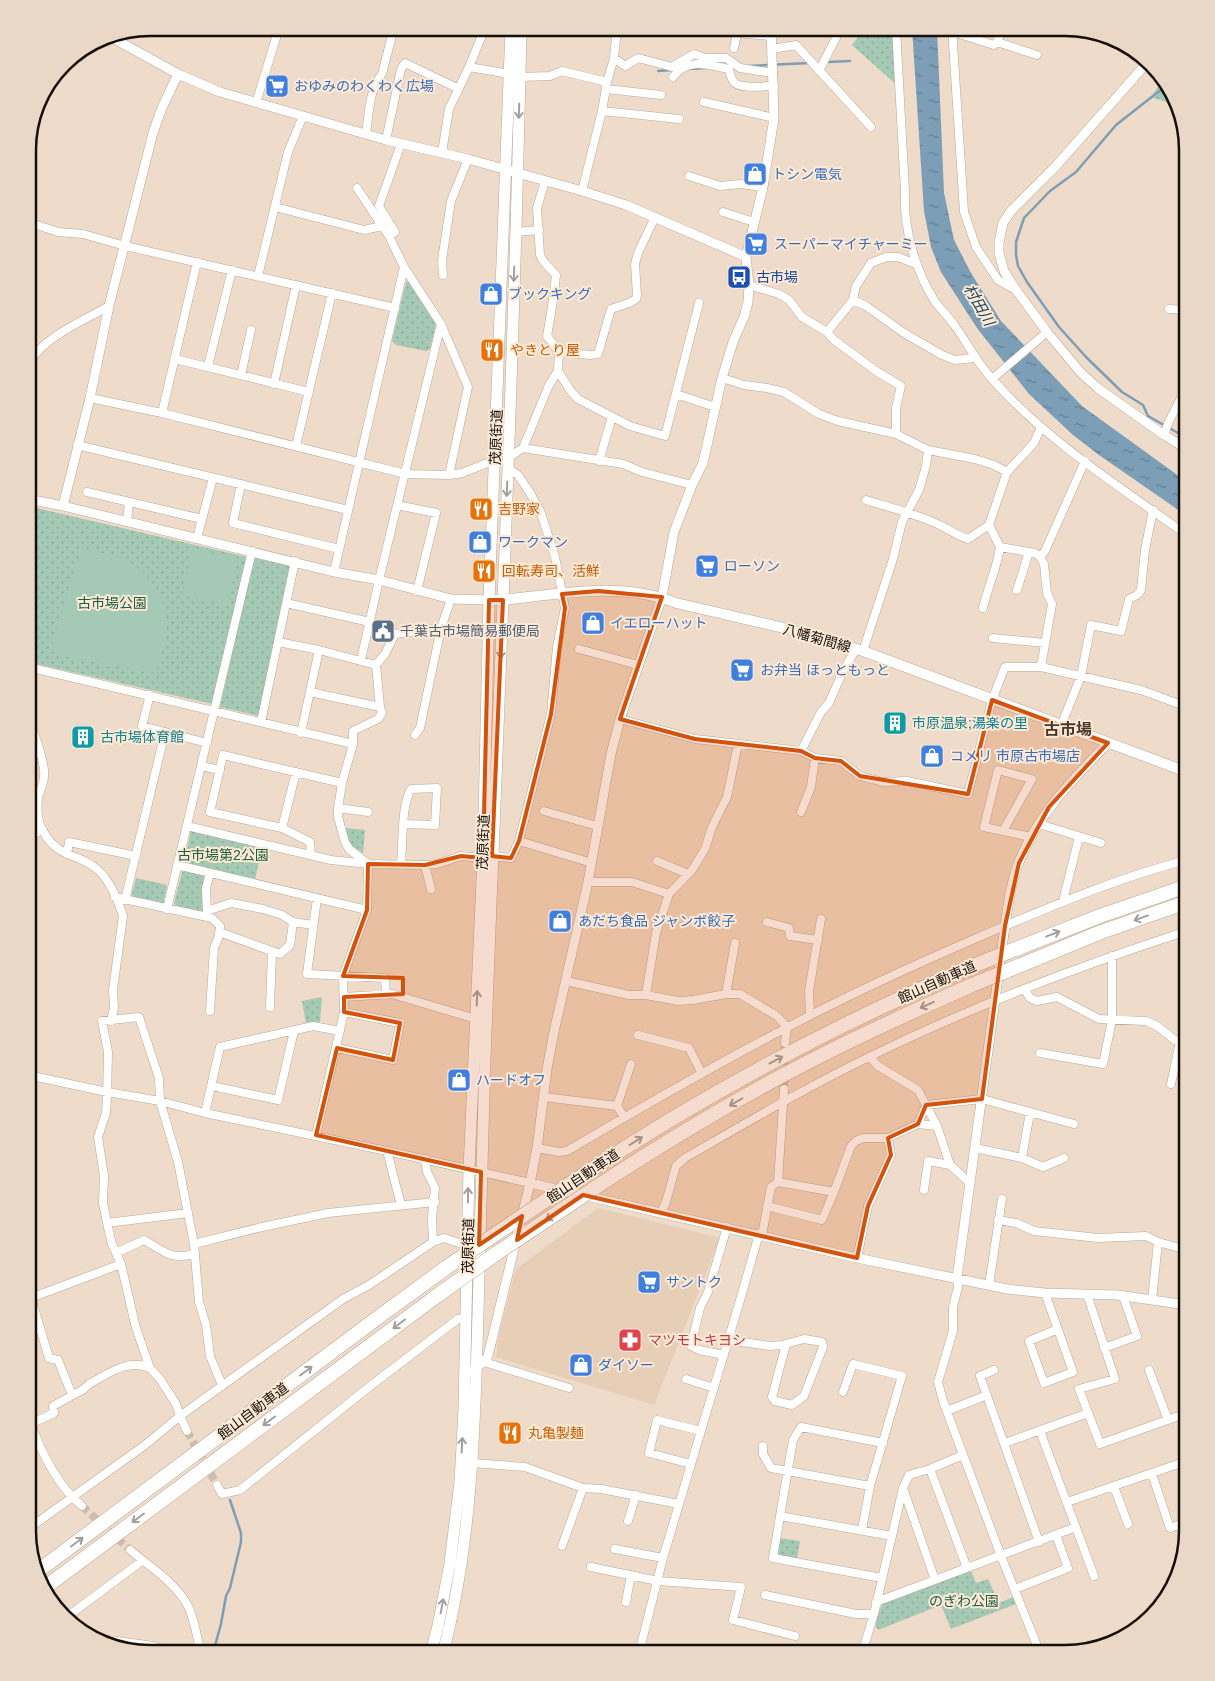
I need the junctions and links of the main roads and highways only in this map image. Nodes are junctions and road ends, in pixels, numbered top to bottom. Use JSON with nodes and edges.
{"nodes":[{"id":1,"x":512,"y":36,"type":"edge"},
{"id":2,"x":520,"y":36,"type":"edge"},
{"id":3,"x":515,"y":76,"type":"junction"},
{"id":4,"x":511,"y":171,"type":"junction"},
{"id":5,"x":489,"y":600,"type":"junction"},
{"id":6,"x":503,"y":600,"type":"junction"},
{"id":7,"x":1179,"y":769,"type":"edge"},
{"id":8,"x":488,"y":857,"type":"junction"},
{"id":9,"x":1179,"y":889,"type":"edge"},
{"id":10,"x":1179,"y":905,"type":"edge"},
{"id":11,"x":43,"y":1568,"type":"edge"},
{"id":12,"x":50,"y":1583,"type":"edge"},
{"id":13,"x":433,"y":1645,"type":"edge"},
{"id":14,"x":445,"y":1645,"type":"edge"}],
"edges":[{"from":1,"to":3,"type":"main road","name":"茂原街道"},
{"from":2,"to":3,"type":"main road","name":"茂原街道"},
{"from":3,"to":4,"type":"main road","name":"茂原街道"},
{"from":4,"to":5,"type":"main road","name":"茂原街道"},
{"from":4,"to":6,"type":"main road","name":"茂原街道","one_way":true},
{"from":5,"to":6,"type":"main road","name":"八幡菊間線"},
{"from":5,"to":8,"type":"main road","name":"茂原街道"},
{"from":6,"to":7,"type":"main road","name":"八幡菊間線"},
{"from":6,"to":8,"type":"main road","name":"茂原街道","one_way":true},
{"from":13,"to":8,"type":"main road","name":"茂原街道","one_way":true},
{"from":8,"to":14,"type":"main road","name":"茂原街道"},
{"from":11,"to":9,"type":"highway","name":"館山自動車道","one_way":true,"bridge":true},
{"from":10,"to":12,"type":"highway","name":"館山自動車道","one_way":true,"bridge":true}]}
